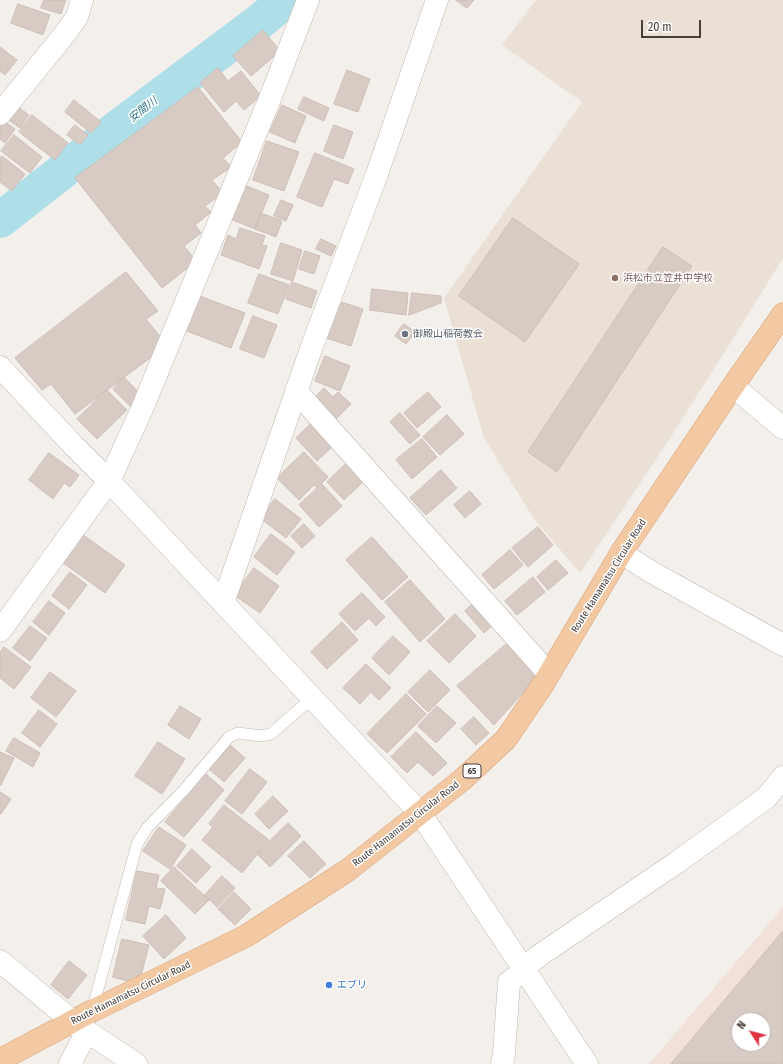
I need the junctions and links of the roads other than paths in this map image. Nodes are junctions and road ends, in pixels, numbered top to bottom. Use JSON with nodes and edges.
{"nodes":[{"id":1,"x":82,"y":0,"type":"edge"},
{"id":2,"x":308,"y":0,"type":"edge"},
{"id":3,"x":437,"y":0,"type":"edge"},
{"id":4,"x":0,"y":114,"type":"edge"},
{"id":5,"x":783,"y":314,"type":"edge"},
{"id":6,"x":0,"y":367,"type":"edge"},
{"id":7,"x":733,"y":386,"type":"junction"},
{"id":8,"x":296,"y":391,"type":"junction"},
{"id":9,"x":783,"y":428,"type":"edge"},
{"id":10,"x":109,"y":481,"type":"junction"},
{"id":11,"x":621,"y":553,"type":"junction"},
{"id":12,"x":223,"y":603,"type":"junction"},
{"id":13,"x":0,"y":631,"type":"edge"},
{"id":14,"x":783,"y":646,"type":"edge"},
{"id":15,"x":549,"y":674,"type":"junction"},
{"id":16,"x":312,"y":698,"type":"junction"},
{"id":17,"x":783,"y":777,"type":"edge"},
{"id":18,"x":420,"y":814,"type":"junction"},
{"id":19,"x":0,"y":961,"type":"edge"},
{"id":20,"x":524,"y":969,"type":"junction"},
{"id":21,"x":84,"y":1021,"type":"junction"},
{"id":22,"x":0,"y":1060,"type":"edge"},
{"id":23,"x":70,"y":1064,"type":"edge"},
{"id":24,"x":136,"y":1064,"type":"edge"},
{"id":25,"x":502,"y":1064,"type":"edge"},
{"id":26,"x":587,"y":1064,"type":"edge"}],
"edges":[{"from":1,"to":4,"type":"street"},
{"from":2,"to":10,"type":"street"},
{"from":3,"to":8,"type":"street"},
{"from":5,"to":7,"type":"main road","name":"Route Hamamatsu Circular Road","number":"65"},
{"from":6,"to":10,"type":"street"},
{"from":7,"to":9,"type":"street"},
{"from":7,"to":11,"type":"main road","name":"Route Hamamatsu Circular Road","number":"65"},
{"from":8,"to":12,"type":"street"},
{"from":8,"to":15,"type":"street"},
{"from":10,"to":12,"type":"street"},
{"from":10,"to":13,"type":"street"},
{"from":11,"to":14,"type":"street"},
{"from":11,"to":15,"type":"main road","name":"Route Hamamatsu Circular Road","number":"65"},
{"from":12,"to":16,"type":"street"},
{"from":15,"to":18,"type":"main road","name":"Route Hamamatsu Circular Road","number":"65"},
{"from":16,"to":18,"type":"street"},
{"from":16,"to":21,"type":"lane"},
{"from":17,"to":20,"type":"street"},
{"from":18,"to":20,"type":"street"},
{"from":18,"to":21,"type":"main road","name":"Route Hamamatsu Circular Road","number":"65"},
{"from":19,"to":21,"type":"street"},
{"from":20,"to":25,"type":"street"},
{"from":20,"to":26,"type":"street"},
{"from":21,"to":22,"type":"main road","name":"Route Hamamatsu Circular Road","number":"65"},
{"from":21,"to":23,"type":"street"},
{"from":21,"to":24,"type":"street"}]}
